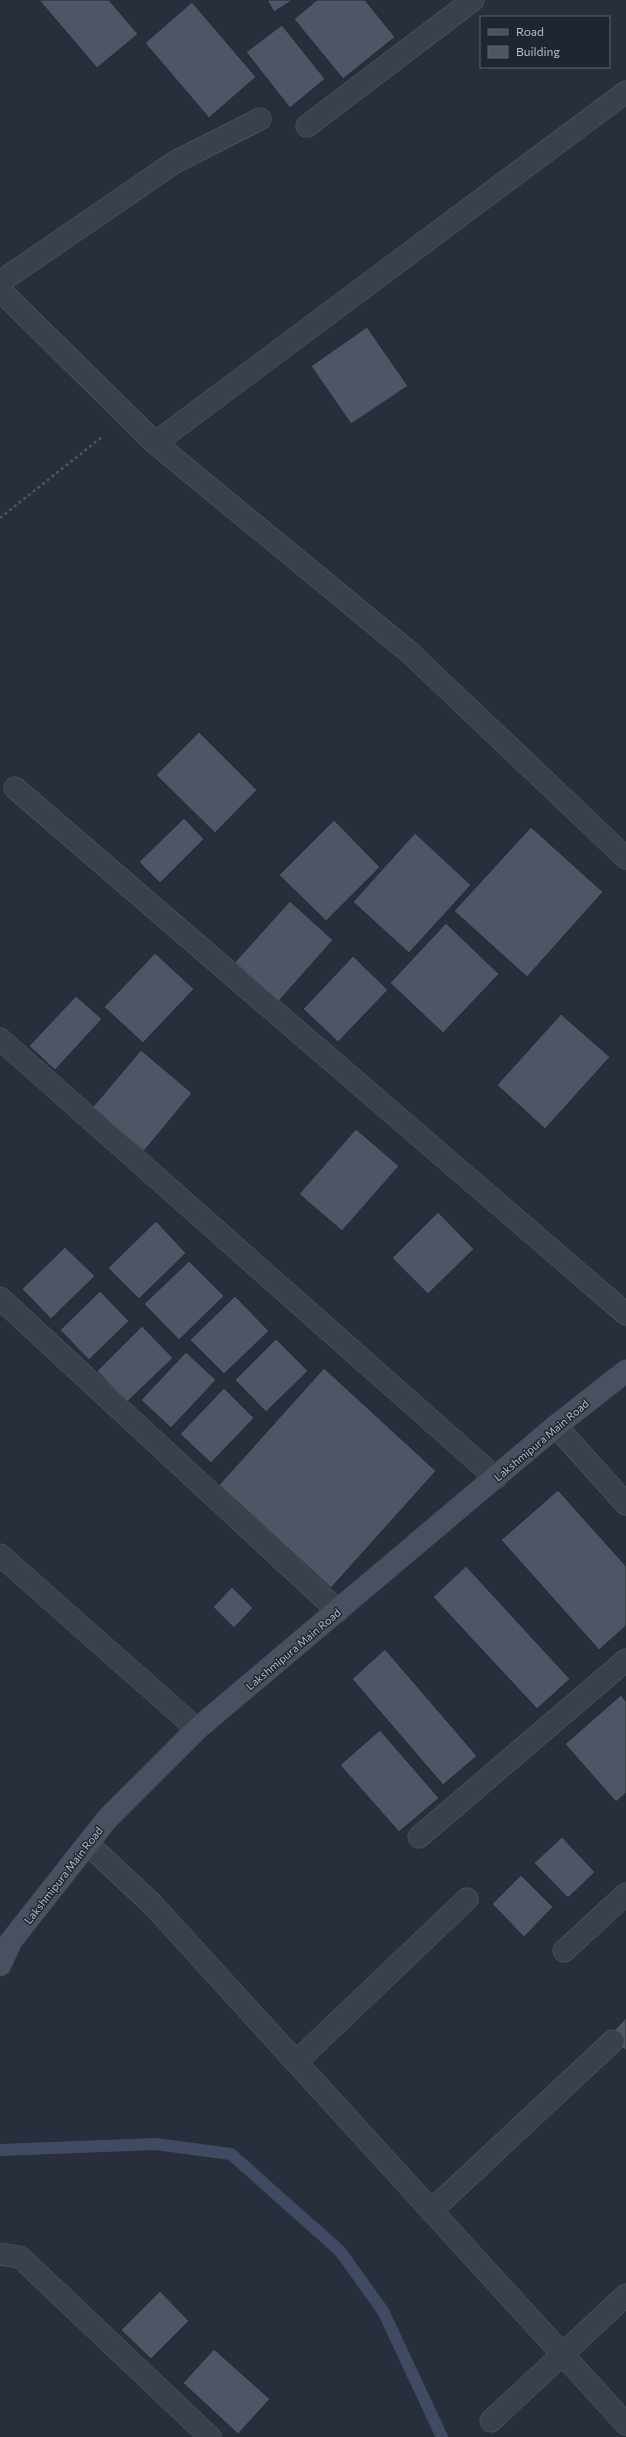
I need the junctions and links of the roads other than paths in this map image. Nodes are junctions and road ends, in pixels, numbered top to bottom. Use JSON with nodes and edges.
{"nodes":[{"id":1,"x":473,"y":0,"type":"edge"},
{"id":2,"x":626,"y":92,"type":"edge"},
{"id":3,"x":260,"y":119,"type":"dead end"},
{"id":4,"x":307,"y":126,"type":"dead end"},
{"id":5,"x":0,"y":282,"type":"edge"},
{"id":6,"x":0,"y":290,"type":"edge"},
{"id":7,"x":154,"y":443,"type":"junction"},
{"id":8,"x":15,"y":788,"type":"dead end"},
{"id":9,"x":626,"y":858,"type":"edge"},
{"id":10,"x":0,"y":1039,"type":"edge"},
{"id":11,"x":0,"y":1298,"type":"edge"},
{"id":12,"x":626,"y":1314,"type":"edge"},
{"id":13,"x":626,"y":1371,"type":"edge"},
{"id":14,"x":556,"y":1426,"type":"junction"},
{"id":15,"x":496,"y":1478,"type":"junction"},
{"id":16,"x":626,"y":1504,"type":"edge"},
{"id":17,"x":0,"y":1555,"type":"edge"},
{"id":18,"x":338,"y":1611,"type":"junction"},
{"id":19,"x":626,"y":1660,"type":"edge"},
{"id":20,"x":197,"y":1729,"type":"junction"},
{"id":21,"x":419,"y":1837,"type":"dead end"},
{"id":22,"x":88,"y":1844,"type":"junction"},
{"id":23,"x":626,"y":1894,"type":"edge"},
{"id":24,"x":467,"y":1899,"type":"dead end"},
{"id":25,"x":564,"y":1951,"type":"dead end"},
{"id":26,"x":0,"y":1965,"type":"edge"},
{"id":27,"x":613,"y":2041,"type":"dead end"},
{"id":28,"x":296,"y":2062,"type":"junction"},
{"id":29,"x":431,"y":2211,"type":"junction"},
{"id":30,"x":0,"y":2254,"type":"edge"},
{"id":31,"x":626,"y":2295,"type":"edge"},
{"id":32,"x":562,"y":2356,"type":"junction"},
{"id":33,"x":491,"y":2421,"type":"dead end"},
{"id":34,"x":626,"y":2424,"type":"edge"},
{"id":35,"x":210,"y":2437,"type":"edge"}],
"edges":[{"from":1,"to":4,"type":"street"},
{"from":2,"to":7,"type":"street"},
{"from":3,"to":5,"type":"street"},
{"from":6,"to":7,"type":"street"},
{"from":7,"to":9,"type":"street"},
{"from":8,"to":12,"type":"street"},
{"from":10,"to":15,"type":"street"},
{"from":11,"to":18,"type":"street"},
{"from":13,"to":14,"type":"main road","name":"Lakshmipura Main Road"},
{"from":14,"to":15,"type":"main road","name":"Lakshmipura Main Road"},
{"from":14,"to":16,"type":"street"},
{"from":15,"to":18,"type":"main road","name":"Lakshmipura Main Road"},
{"from":17,"to":20,"type":"street"},
{"from":18,"to":20,"type":"main road","name":"Lakshmipura Main Road"},
{"from":19,"to":21,"type":"street"},
{"from":20,"to":22,"type":"main road","name":"Lakshmipura Main Road"},
{"from":22,"to":26,"type":"main road","name":"Lakshmipura Main Road"},
{"from":22,"to":28,"type":"street"},
{"from":23,"to":25,"type":"street"},
{"from":24,"to":28,"type":"street"},
{"from":27,"to":29,"type":"street"},
{"from":28,"to":29,"type":"street"},
{"from":29,"to":32,"type":"street"},
{"from":30,"to":35,"type":"street"},
{"from":31,"to":32,"type":"street"},
{"from":32,"to":33,"type":"street"},
{"from":32,"to":34,"type":"street"}]}
